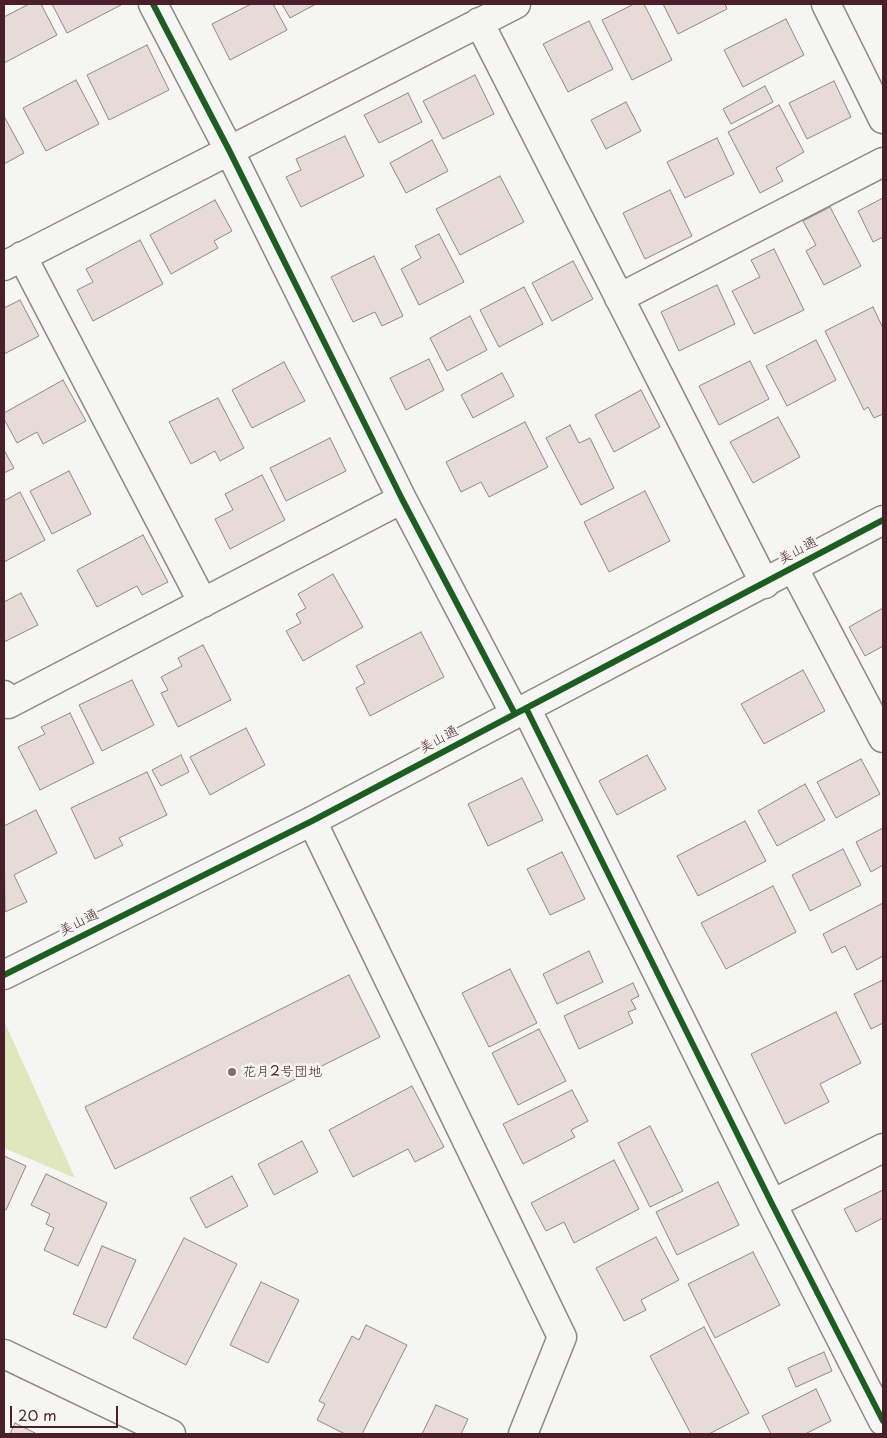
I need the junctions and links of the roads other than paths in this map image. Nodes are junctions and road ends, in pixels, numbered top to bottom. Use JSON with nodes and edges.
{"nodes":[{"id":1,"x":153,"y":4,"type":"edge"},
{"id":2,"x":516,"y":4,"type":"edge"},
{"id":3,"x":826,"y":4,"type":"edge"},
{"id":4,"x":479,"y":22,"type":"junction"},
{"id":5,"x":883,"y":119,"type":"edge"},
{"id":6,"x":229,"y":150,"type":"junction"},
{"id":7,"x":883,"y":162,"type":"edge"},
{"id":8,"x":13,"y":261,"type":"edge"},
{"id":9,"x":619,"y":298,"type":"junction"},
{"id":10,"x":402,"y":499,"type":"junction"},
{"id":11,"x":883,"y":520,"type":"edge"},
{"id":12,"x":793,"y":567,"type":"junction"},
{"id":13,"x":765,"y":584,"type":"junction"},
{"id":14,"x":203,"y":603,"type":"junction"},
{"id":15,"x":4,"y":695,"type":"edge"},
{"id":16,"x":521,"y":711,"type":"junction"},
{"id":17,"x":883,"y":738,"type":"edge"},
{"id":18,"x":312,"y":820,"type":"junction"},
{"id":19,"x":4,"y":974,"type":"edge"},
{"id":20,"x":883,"y":1148,"type":"edge"},
{"id":21,"x":772,"y":1204,"type":"junction"},
{"id":22,"x":4,"y":1354,"type":"edge"},
{"id":23,"x":883,"y":1421,"type":"edge"},
{"id":24,"x":171,"y":1434,"type":"edge"},
{"id":25,"x":523,"y":1434,"type":"edge"}],
"edges":[{"from":1,"to":6,"type":"street"},
{"from":2,"to":4,"type":"street"},
{"from":3,"to":5,"type":"street"},
{"from":4,"to":6,"type":"street"},
{"from":4,"to":9,"type":"street"},
{"from":6,"to":8,"type":"street"},
{"from":6,"to":10,"type":"street"},
{"from":7,"to":9,"type":"street"},
{"from":8,"to":14,"type":"street"},
{"from":9,"to":13,"type":"street"},
{"from":10,"to":14,"type":"street"},
{"from":10,"to":16,"type":"street"},
{"from":11,"to":12,"type":"street","name":"美山通"},
{"from":12,"to":13,"type":"street","name":"美山通"},
{"from":12,"to":17,"type":"street"},
{"from":13,"to":16,"type":"street","name":"美山通"},
{"from":14,"to":15,"type":"street"},
{"from":16,"to":18,"type":"street","name":"美山通"},
{"from":16,"to":21,"type":"street"},
{"from":18,"to":19,"type":"street","name":"美山通"},
{"from":18,"to":25,"type":"street"},
{"from":20,"to":21,"type":"street"},
{"from":21,"to":23,"type":"street"},
{"from":22,"to":24,"type":"street"}]}
